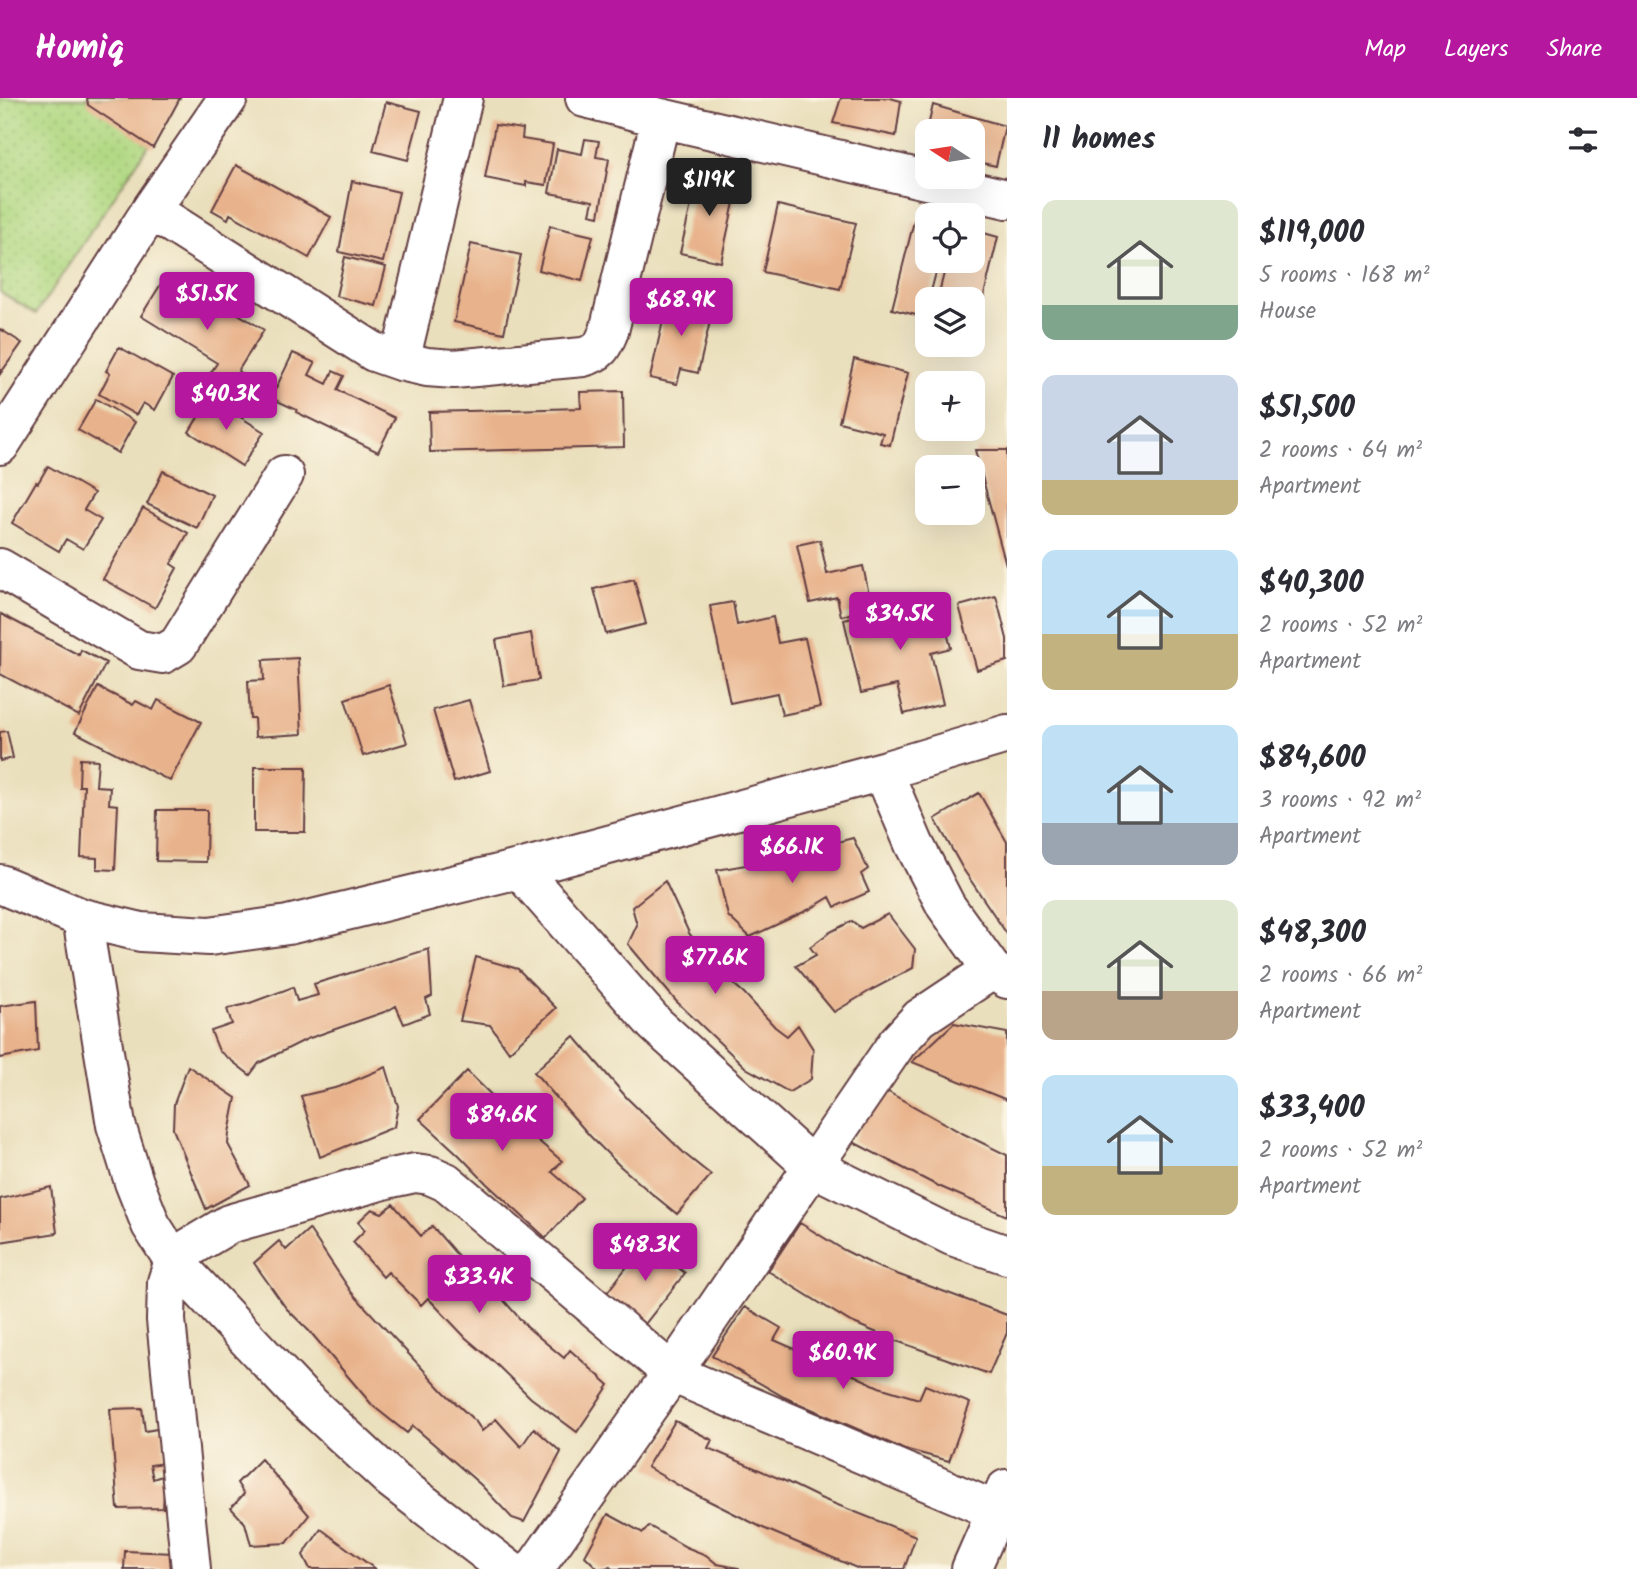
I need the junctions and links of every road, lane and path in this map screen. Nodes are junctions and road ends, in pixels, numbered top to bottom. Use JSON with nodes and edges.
{"nodes":[{"id":1,"x":228,"y":98,"type":"edge"},
{"id":2,"x":463,"y":98,"type":"edge"},
{"id":3,"x":585,"y":98,"type":"edge"},
{"id":4,"x":661,"y":118,"type":"junction"},
{"id":5,"x":1007,"y":199,"type":"edge"},
{"id":6,"x":151,"y":210,"type":"junction"},
{"id":7,"x":400,"y":361,"type":"junction"},
{"id":8,"x":3,"y":433,"type":"edge"},
{"id":9,"x":284,"y":475,"type":"dead end"},
{"id":10,"x":0,"y":568,"type":"edge"},
{"id":11,"x":1007,"y":734,"type":"edge"},
{"id":12,"x":883,"y":771,"type":"junction"},
{"id":13,"x":519,"y":869,"type":"junction"},
{"id":14,"x":0,"y":884,"type":"edge"},
{"id":15,"x":82,"y":918,"type":"junction"},
{"id":16,"x":999,"y":975,"type":"edge"},
{"id":17,"x":813,"y":1167,"type":"junction"},
{"id":18,"x":1007,"y":1255,"type":"edge"},
{"id":19,"x":174,"y":1261,"type":"junction"},
{"id":20,"x":672,"y":1373,"type":"junction"},
{"id":21,"x":1003,"y":1504,"type":"edge"},
{"id":22,"x":191,"y":1569,"type":"edge"},
{"id":23,"x":508,"y":1569,"type":"edge"},
{"id":24,"x":534,"y":1569,"type":"edge"},
{"id":25,"x":971,"y":1569,"type":"edge"}],
"edges":[{"from":1,"to":6,"type":"street"},
{"from":2,"to":7,"type":"street"},
{"from":3,"to":4,"type":"street"},
{"from":4,"to":5,"type":"street"},
{"from":4,"to":7,"type":"street"},
{"from":6,"to":7,"type":"street"},
{"from":6,"to":8,"type":"street"},
{"from":9,"to":10,"type":"street"},
{"from":11,"to":12,"type":"street"},
{"from":12,"to":13,"type":"street"},
{"from":12,"to":16,"type":"street"},
{"from":13,"to":15,"type":"street"},
{"from":13,"to":17,"type":"street"},
{"from":14,"to":15,"type":"street"},
{"from":15,"to":19,"type":"street"},
{"from":16,"to":17,"type":"street"},
{"from":17,"to":18,"type":"street"},
{"from":17,"to":20,"type":"street"},
{"from":19,"to":20,"type":"street"},
{"from":19,"to":22,"type":"street"},
{"from":19,"to":23,"type":"street"},
{"from":20,"to":21,"type":"street"},
{"from":20,"to":24,"type":"street"},
{"from":21,"to":25,"type":"street"}]}
